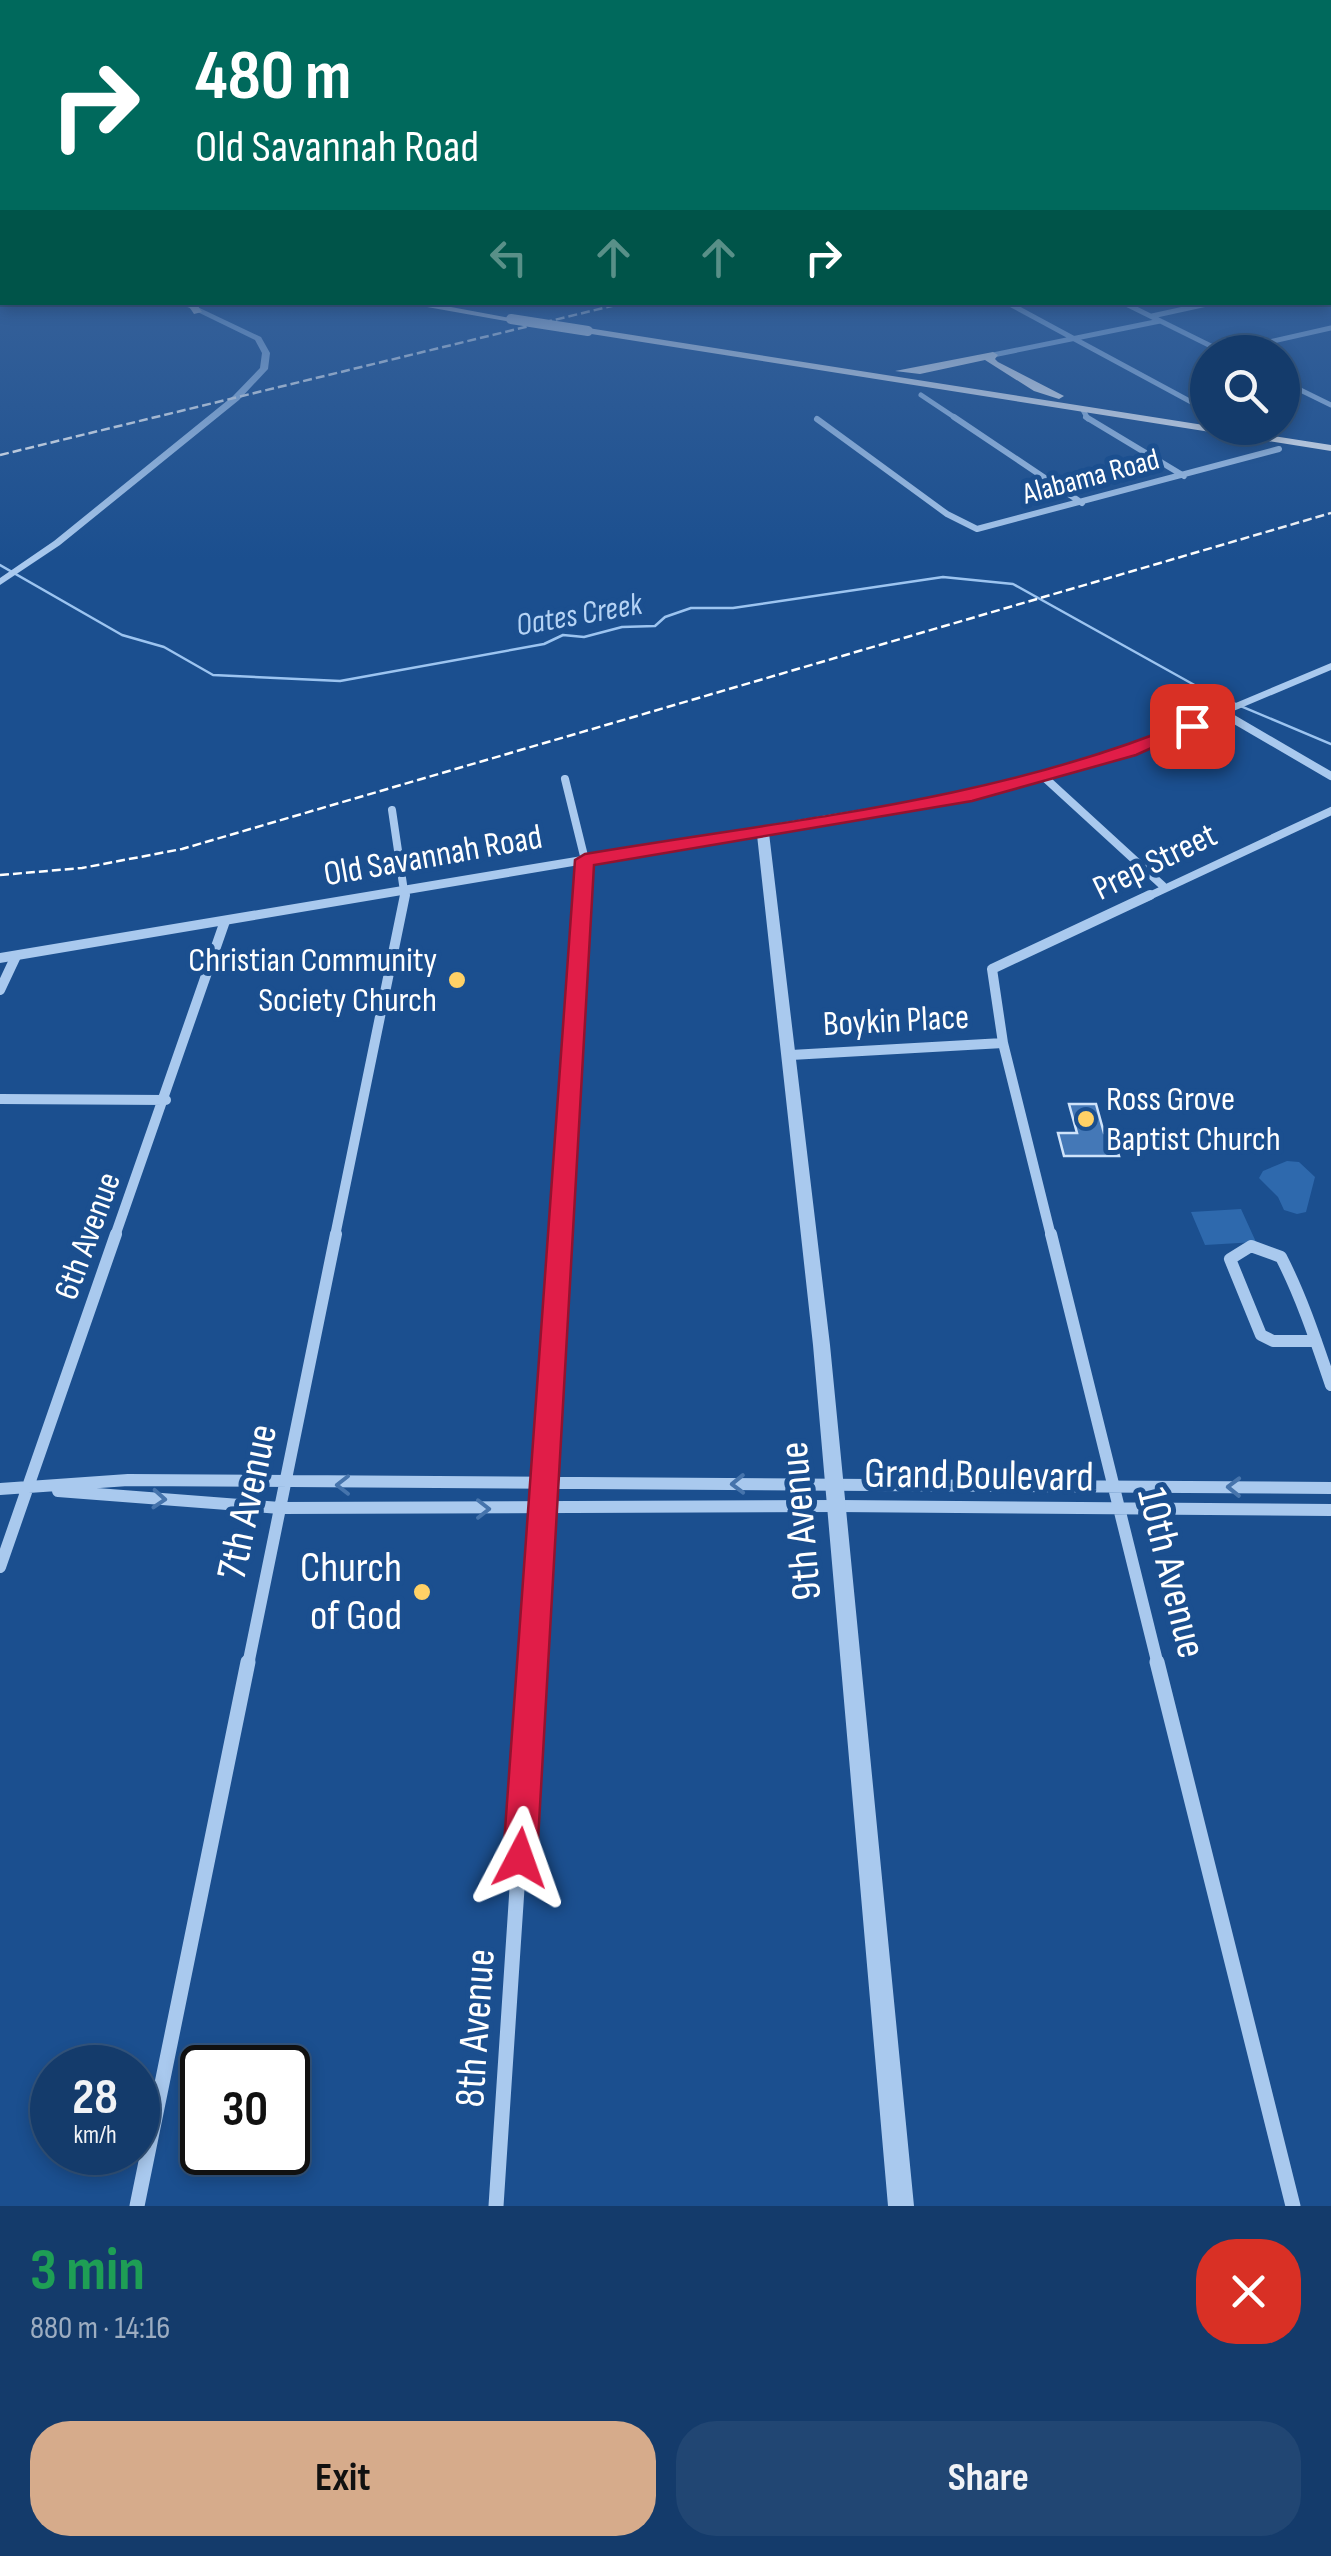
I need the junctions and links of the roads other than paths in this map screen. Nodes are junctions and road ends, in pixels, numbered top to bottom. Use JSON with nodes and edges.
{"nodes":[{"id":1,"x":264,"y":354,"type":"edge"},
{"id":2,"x":757,"y":354,"type":"edge"},
{"id":3,"x":998,"y":354,"type":"edge"},
{"id":4,"x":1103,"y":354,"type":"edge"},
{"id":5,"x":993,"y":355,"type":"junction"},
{"id":6,"x":890,"y":375,"type":"junction"},
{"id":7,"x":943,"y":386,"type":"junction"},
{"id":8,"x":1300,"y":390,"type":"edge"},
{"id":9,"x":921,"y":395,"type":"junction"},
{"id":10,"x":1066,"y":398,"type":"junction"},
{"id":11,"x":1190,"y":400,"type":"edge"},
{"id":12,"x":1331,"y":405,"type":"edge"},
{"id":13,"x":1083,"y":410,"type":"junction"},
{"id":14,"x":1190,"y":417,"type":"edge"},
{"id":15,"x":817,"y":419,"type":"dead end"},
{"id":16,"x":1300,"y":435,"type":"edge"},
{"id":17,"x":1331,"y":440,"type":"edge"},
{"id":18,"x":1331,"y":448,"type":"edge"},
{"id":19,"x":1279,"y":450,"type":"dead end"},
{"id":20,"x":1184,"y":476,"type":"junction"},
{"id":21,"x":1082,"y":502,"type":"junction"},
{"id":22,"x":0,"y":582,"type":"edge"},
{"id":23,"x":1331,"y":666,"type":"edge"},
{"id":24,"x":1232,"y":709,"type":"junction"},
{"id":25,"x":1331,"y":776,"type":"edge"},
{"id":26,"x":1045,"y":778,"type":"junction"},
{"id":27,"x":565,"y":780,"type":"dead end"},
{"id":28,"x":392,"y":810,"type":"dead end"},
{"id":29,"x":1331,"y":811,"type":"edge"},
{"id":30,"x":763,"y":830,"type":"junction"},
{"id":31,"x":585,"y":860,"type":"junction"},
{"id":32,"x":1163,"y":886,"type":"junction"},
{"id":33,"x":406,"y":890,"type":"junction"},
{"id":34,"x":225,"y":922,"type":"junction"},
{"id":35,"x":16,"y":956,"type":"junction"},
{"id":36,"x":0,"y":958,"type":"edge"},
{"id":37,"x":1003,"y":962,"type":"joint"},
{"id":38,"x":0,"y":990,"type":"edge"},
{"id":39,"x":1004,"y":1043,"type":"junction"},
{"id":40,"x":791,"y":1055,"type":"junction"},
{"id":41,"x":0,"y":1099,"type":"edge"},
{"id":42,"x":166,"y":1100,"type":"junction"},
{"id":43,"x":1316,"y":1341,"type":"junction"},
{"id":44,"x":1331,"y":1385,"type":"edge"},
{"id":45,"x":285,"y":1484,"type":"junction"},
{"id":46,"x":545,"y":1486,"type":"junction"},
{"id":47,"x":1114,"y":1486,"type":"junction"},
{"id":48,"x":0,"y":1488,"type":"edge"},
{"id":49,"x":26,"y":1488,"type":"junction"},
{"id":50,"x":1331,"y":1488,"type":"edge"},
{"id":51,"x":837,"y":1494,"type":"junction"},
{"id":52,"x":280,"y":1508,"type":"junction"},
{"id":53,"x":544,"y":1509,"type":"junction"},
{"id":54,"x":1331,"y":1510,"type":"edge"},
{"id":55,"x":1120,"y":1512,"type":"junction"},
{"id":56,"x":0,"y":1567,"type":"edge"},
{"id":57,"x":137,"y":2206,"type":"edge"},
{"id":58,"x":496,"y":2206,"type":"edge"},
{"id":59,"x":901,"y":2206,"type":"edge"},
{"id":60,"x":1294,"y":2206,"type":"edge"}],
"edges":[{"from":1,"to":22,"type":"street"},
{"from":2,"to":6,"type":"highway"},
{"from":3,"to":5,"type":"street"},
{"from":4,"to":11,"type":"street"},
{"from":5,"to":6,"type":"highway"},
{"from":5,"to":10,"type":"highway"},
{"from":6,"to":7,"type":"highway"},
{"from":6,"to":9,"type":"highway"},
{"from":6,"to":10,"type":"highway"},
{"from":7,"to":9,"type":"highway"},
{"from":7,"to":13,"type":"highway"},
{"from":8,"to":12,"type":"street"},
{"from":9,"to":21,"type":"street"},
{"from":10,"to":14,"type":"highway"},
{"from":13,"to":18,"type":"highway"},
{"from":13,"to":20,"type":"street"},
{"from":15,"to":21,"type":"street","name":"Alabama Road"},
{"from":16,"to":17,"type":"highway"},
{"from":19,"to":20,"type":"street","name":"Alabama Road"},
{"from":20,"to":21,"type":"street","name":"Alabama Road"},
{"from":23,"to":24,"type":"street","name":"Old Savannah Road"},
{"from":24,"to":25,"type":"street"},
{"from":24,"to":26,"type":"street","name":"Old Savannah Road"},
{"from":26,"to":30,"type":"street","name":"Old Savannah Road"},
{"from":26,"to":32,"type":"street"},
{"from":27,"to":31,"type":"street","name":"8th Avenue"},
{"from":28,"to":33,"type":"street","name":"7th Avenue"},
{"from":29,"to":32,"type":"street","name":"Prep Street"},
{"from":30,"to":31,"type":"street","name":"Old Savannah Road"},
{"from":30,"to":40,"type":"street","name":"9th Avenue"},
{"from":31,"to":33,"type":"street","name":"Old Savannah Road"},
{"from":31,"to":46,"type":"street","name":"8th Avenue"},
{"from":32,"to":37,"type":"street","name":"Prep Street"},
{"from":33,"to":34,"type":"street","name":"Old Savannah Road"},
{"from":33,"to":45,"type":"street","name":"7th Avenue"},
{"from":34,"to":35,"type":"street","name":"Old Savannah Road"},
{"from":34,"to":42,"type":"street","name":"6th Avenue"},
{"from":35,"to":36,"type":"street","name":"Old Savannah Road"},
{"from":35,"to":38,"type":"street"},
{"from":37,"to":39,"type":"street","name":"10th Avenue"},
{"from":39,"to":40,"type":"street","name":"Boykin Place"},
{"from":39,"to":47,"type":"street","name":"10th Avenue"},
{"from":40,"to":51,"type":"street","name":"9th Avenue"},
{"from":41,"to":42,"type":"street"},
{"from":42,"to":49,"type":"street","name":"6th Avenue"},
{"from":43,"to":43,"type":"street"},
{"from":43,"to":44,"type":"street"},
{"from":46,"to":45,"type":"street","name":"Grand Boulevard","one_way":true},
{"from":45,"to":49,"type":"street","name":"Grand Boulevard"},
{"from":45,"to":52,"type":"street","name":"7th Avenue"},
{"from":51,"to":46,"type":"street","name":"Grand Boulevard","one_way":true},
{"from":46,"to":53,"type":"street","name":"8th Avenue"},
{"from":50,"to":47,"type":"street","name":"Grand Boulevard","one_way":true},
{"from":47,"to":51,"type":"street","name":"Grand Boulevard"},
{"from":47,"to":55,"type":"street","name":"10th Avenue"},
{"from":48,"to":49,"type":"street","name":"Grand Boulevard"},
{"from":49,"to":52,"type":"street","name":"Grand Boulevard","one_way":true},
{"from":49,"to":56,"type":"street","name":"6th Avenue"},
{"from":51,"to":53,"type":"street","name":"Grand Boulevard"},
{"from":51,"to":55,"type":"street","name":"Grand Boulevard"},
{"from":51,"to":59,"type":"street","name":"9th Avenue"},
{"from":52,"to":53,"type":"street","name":"Grand Boulevard","one_way":true},
{"from":52,"to":57,"type":"street","name":"7th Avenue"},
{"from":53,"to":58,"type":"street","name":"8th Avenue"},
{"from":54,"to":55,"type":"street","name":"Grand Boulevard"},
{"from":55,"to":60,"type":"street","name":"10th Avenue"}]}
